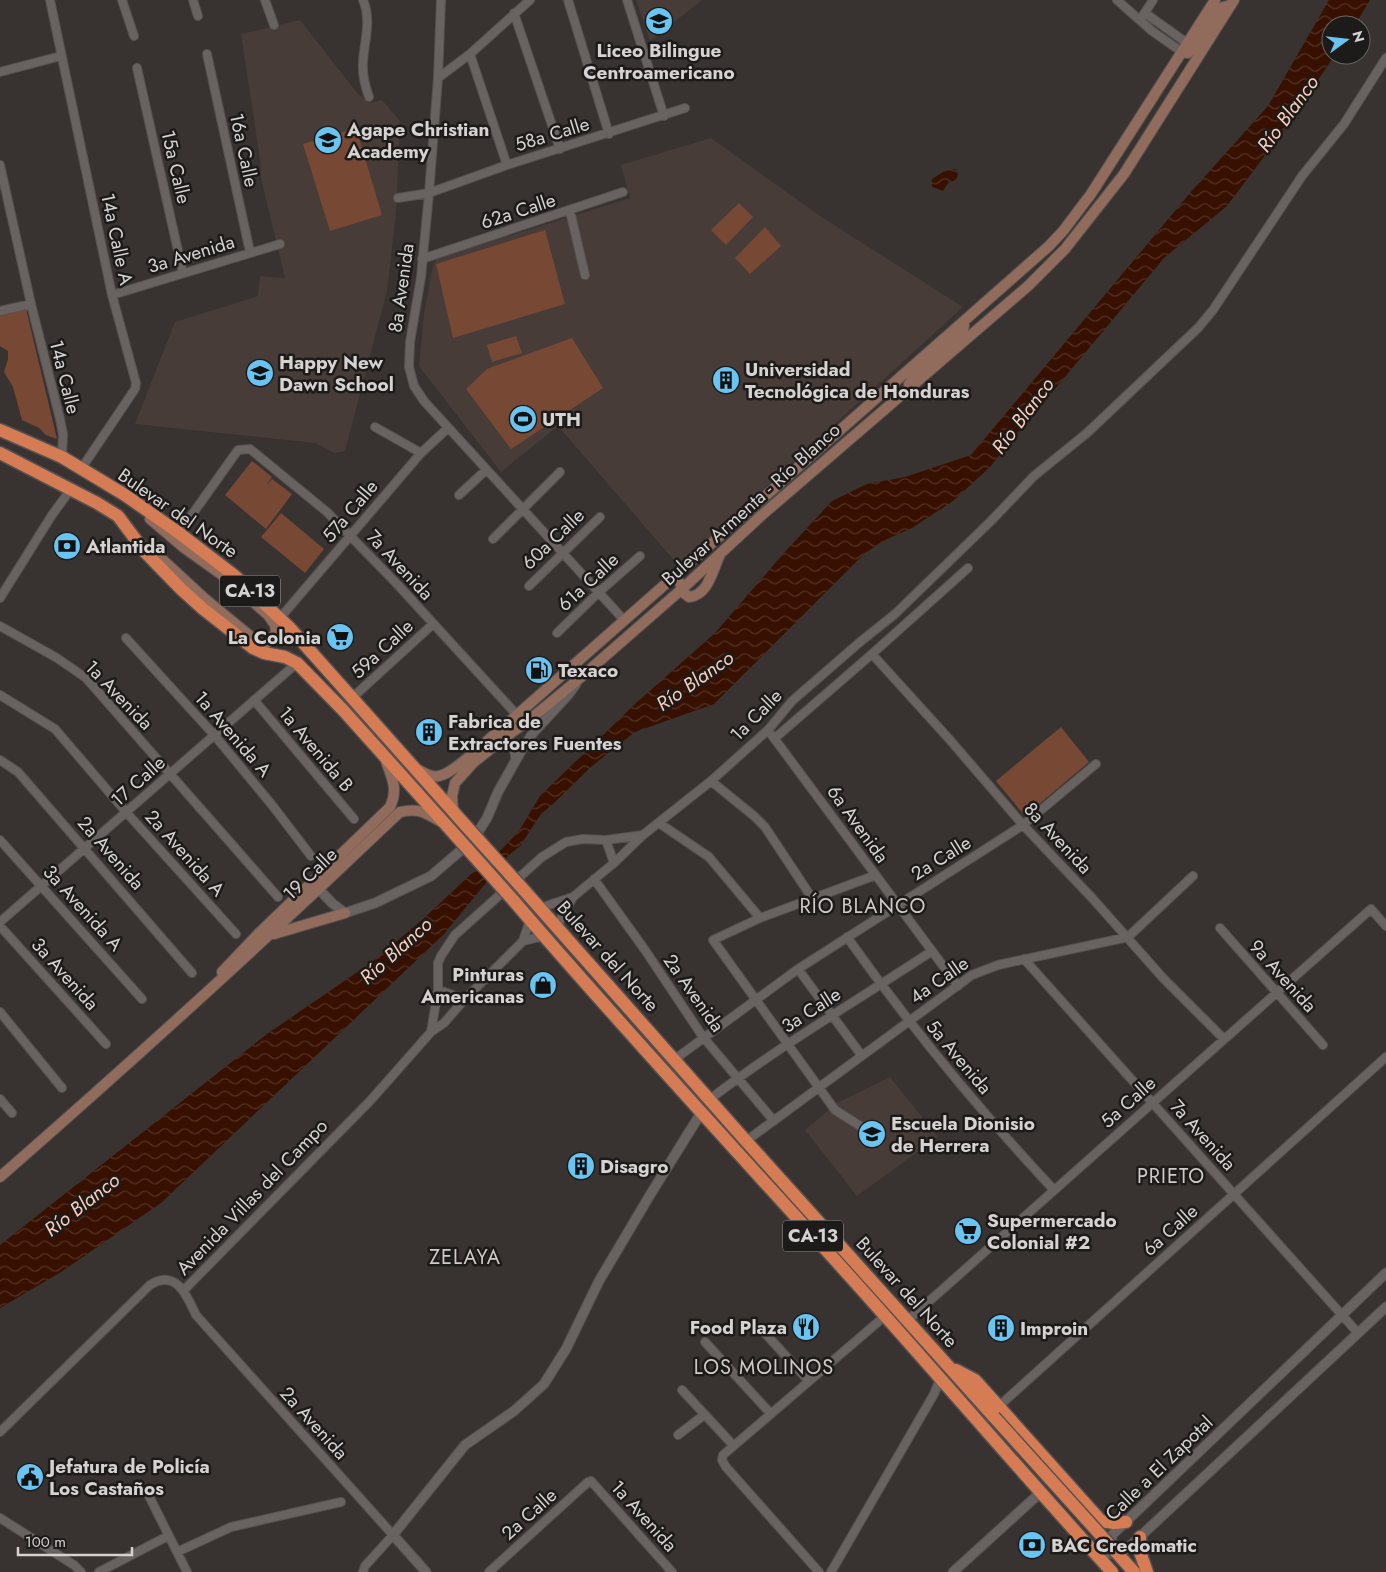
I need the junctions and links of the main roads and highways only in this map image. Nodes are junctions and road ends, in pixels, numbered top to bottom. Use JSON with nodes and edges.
{"nodes":[{"id":1,"x":1215,"y":0,"type":"edge"},
{"id":2,"x":1233,"y":3,"type":"edge"},
{"id":3,"x":1184,"y":48,"type":"junction"},
{"id":4,"x":963,"y":323,"type":"junction"},
{"id":5,"x":903,"y":394,"type":"junction"},
{"id":6,"x":0,"y":430,"type":"edge"},
{"id":7,"x":0,"y":453,"type":"edge"},
{"id":8,"x":125,"y":495,"type":"junction"},
{"id":9,"x":748,"y":512,"type":"junction"},
{"id":10,"x":118,"y":516,"type":"junction"},
{"id":11,"x":720,"y":554,"type":"junction"},
{"id":12,"x":682,"y":589,"type":"junction"},
{"id":13,"x":560,"y":677,"type":"junction"},
{"id":14,"x":508,"y":735,"type":"junction"},
{"id":15,"x":385,"y":758,"type":"junction"},
{"id":16,"x":414,"y":768,"type":"junction"},
{"id":17,"x":447,"y":773,"type":"junction"},
{"id":18,"x":455,"y":783,"type":"junction"},
{"id":19,"x":453,"y":810,"type":"junction"},
{"id":20,"x":445,"y":824,"type":"junction"},
{"id":21,"x":316,"y":886,"type":"junction"},
{"id":22,"x":345,"y":913,"type":"road end"},
{"id":23,"x":271,"y":935,"type":"junction"},
{"id":24,"x":207,"y":994,"type":"junction"},
{"id":25,"x":0,"y":1177,"type":"edge"},
{"id":26,"x":997,"y":1412,"type":"junction"},
{"id":27,"x":972,"y":1413,"type":"junction"},
{"id":28,"x":1101,"y":1521,"type":"junction"},
{"id":29,"x":1126,"y":1522,"type":"road end"},
{"id":30,"x":1140,"y":1537,"type":"road end"},
{"id":31,"x":1092,"y":1540,"type":"junction"},
{"id":32,"x":1141,"y":1569,"type":"edge"},
{"id":33,"x":1112,"y":1572,"type":"edge"},
{"id":34,"x":1120,"y":1572,"type":"edge"}],
"edges":[{"from":1,"to":3,"type":"main road","name":"Bulevar Armenta - Río Blanco"},
{"from":2,"to":3,"type":"main road"},
{"from":2,"to":5,"type":"main road","name":"Bulevar Armenta - Río Blanco"},
{"from":3,"to":4,"type":"main road","name":"Bulevar Armenta - Río Blanco"},
{"from":4,"to":5,"type":"main road"},
{"from":4,"to":9,"type":"main road","name":"Bulevar Armenta - Río Blanco"},
{"from":5,"to":11,"type":"main road","name":"Bulevar Armenta - Río Blanco"},
{"from":6,"to":8,"type":"highway","name":"Bulevar del Norte","number":"CA-13"},
{"from":7,"to":10,"type":"highway","name":"Bulevar del Norte","number":"CA-13"},
{"from":8,"to":10,"type":"main road"},
{"from":8,"to":16,"type":"highway","name":"Bulevar del Norte","number":"CA-13"},
{"from":9,"to":12,"type":"main road"},
{"from":9,"to":13,"type":"main road","name":"Bulevar Armenta - Río Blanco"},
{"from":10,"to":15,"type":"highway","name":"Bulevar del Norte","number":"CA-13"},
{"from":11,"to":12,"type":"main road","name":"Bulevar Armenta - Río Blanco"},
{"from":11,"to":12,"type":"main road"},
{"from":12,"to":14,"type":"main road","name":"Bulevar Armenta - Río Blanco"},
{"from":13,"to":14,"type":"main road"},
{"from":13,"to":17,"type":"main road","name":"Bulevar Armenta - Río Blanco"},
{"from":14,"to":18,"type":"main road","name":"Bulevar Armenta - Río Blanco"},
{"from":15,"to":20,"type":"highway","name":"Bulevar del Norte","number":"CA-13"},
{"from":15,"to":21,"type":"main road","name":"19 Calle"},
{"from":16,"to":17,"type":"main road"},
{"from":16,"to":19,"type":"highway","name":"Bulevar del Norte","number":"CA-13"},
{"from":17,"to":18,"type":"main road"},
{"from":18,"to":19,"type":"main road"},
{"from":19,"to":26,"type":"highway","name":"Bulevar del Norte","number":"CA-13","bridge":true},
{"from":20,"to":21,"type":"main road","name":"19 Calle"},
{"from":20,"to":27,"type":"highway","name":"Bulevar del Norte","number":"CA-13","bridge":true},
{"from":21,"to":23,"type":"main road","name":"19 Calle"},
{"from":21,"to":24,"type":"main road","name":"19 Calle"},
{"from":22,"to":23,"type":"main road"},
{"from":23,"to":24,"type":"main road","name":"19 Calle"},
{"from":24,"to":25,"type":"main road","name":"19 Calle"},
{"from":26,"to":28,"type":"highway"},
{"from":26,"to":32,"type":"highway","name":"Bulevar del Norte","number":"CA-13","bridge":true},
{"from":27,"to":31,"type":"highway"},
{"from":27,"to":33,"type":"highway","name":"Bulevar del Norte","number":"CA-13"},
{"from":28,"to":29,"type":"highway"},
{"from":28,"to":31,"type":"highway"},
{"from":30,"to":32,"type":"highway"},
{"from":31,"to":34,"type":"highway"},
{"from":32,"to":34,"type":"highway"}]}
